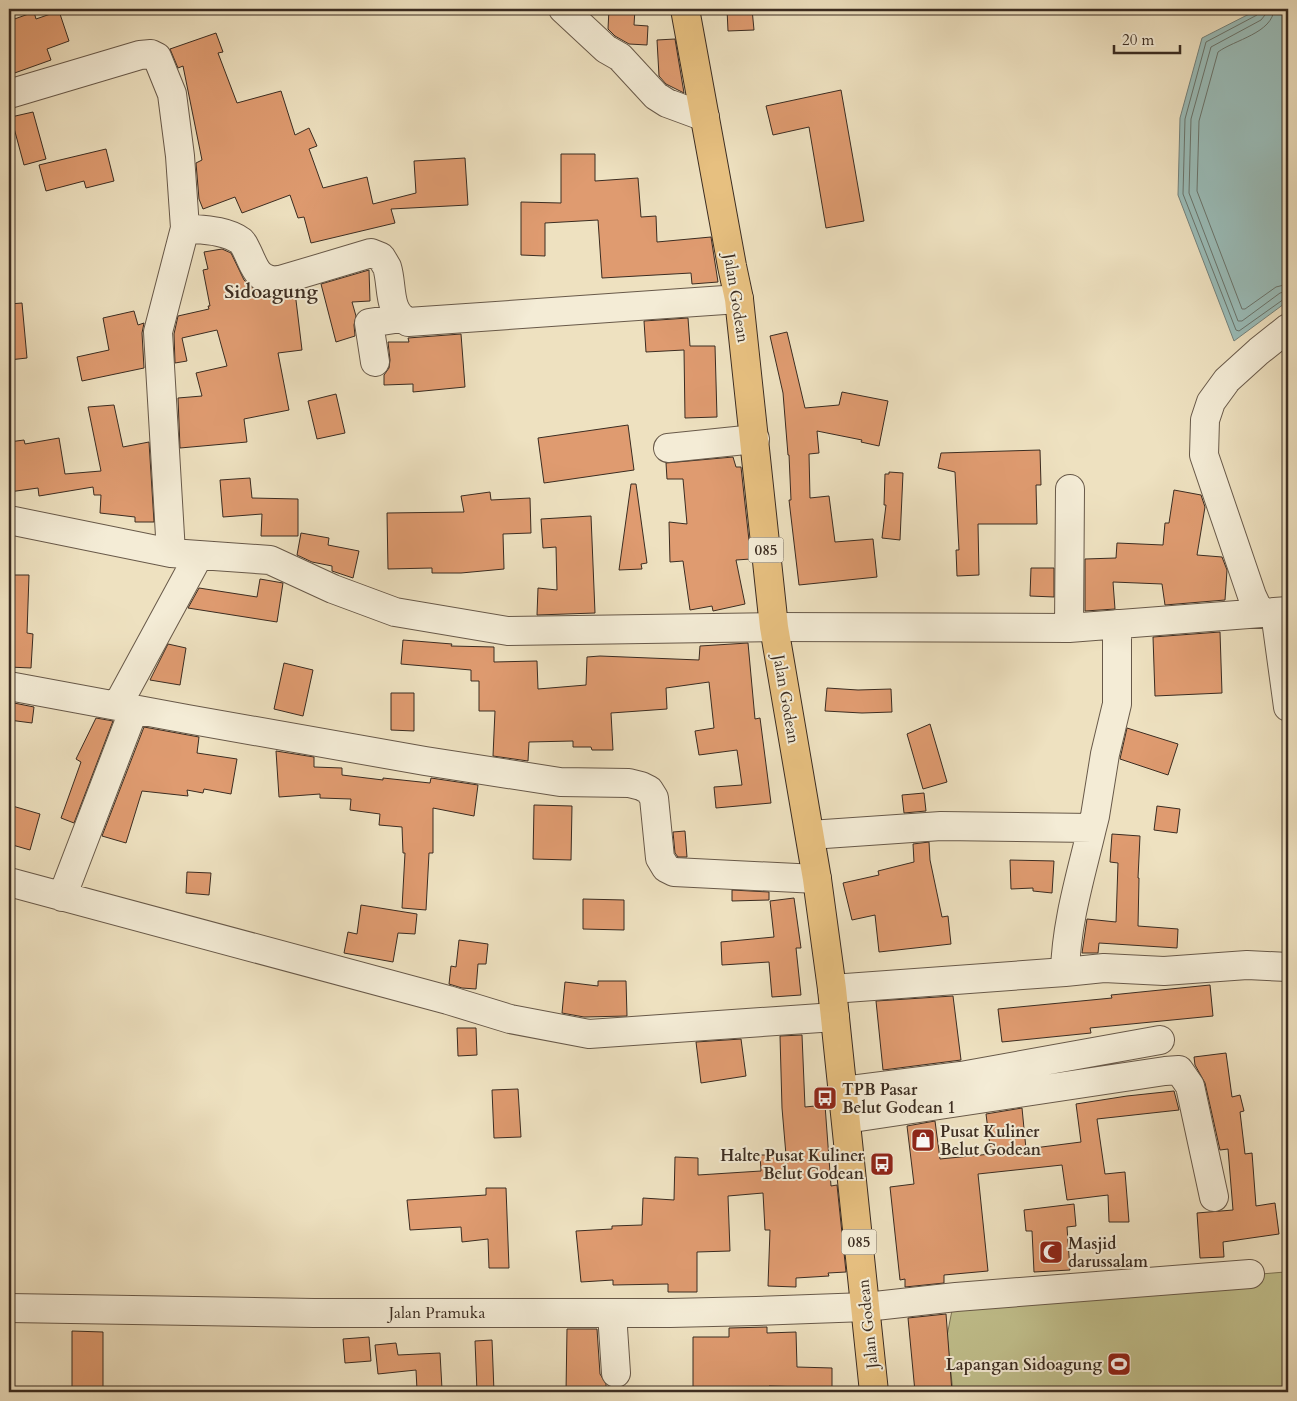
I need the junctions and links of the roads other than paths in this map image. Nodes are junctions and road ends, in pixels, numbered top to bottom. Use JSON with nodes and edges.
{"nodes":[{"id":1,"x":562,"y":9,"type":"edge"},
{"id":2,"x":686,"y":9,"type":"edge"},
{"id":3,"x":9,"y":94,"type":"edge"},
{"id":4,"x":705,"y":117,"type":"junction"},
{"id":5,"x":185,"y":228,"type":"junction"},
{"id":6,"x":740,"y":299,"type":"junction"},
{"id":7,"x":401,"y":318,"type":"junction"},
{"id":8,"x":1288,"y":328,"type":"edge"},
{"id":9,"x":374,"y":362,"type":"dead end"},
{"id":10,"x":755,"y":439,"type":"junction"},
{"id":11,"x":668,"y":448,"type":"dead end"},
{"id":12,"x":1070,"y":489,"type":"dead end"},
{"id":13,"x":9,"y":520,"type":"edge"},
{"id":14,"x":171,"y":553,"type":"junction"},
{"id":15,"x":199,"y":555,"type":"junction"},
{"id":16,"x":1274,"y":612,"type":"edge"},
{"id":17,"x":1117,"y":624,"type":"junction"},
{"id":18,"x":774,"y":626,"type":"junction"},
{"id":19,"x":1069,"y":628,"type":"junction"},
{"id":20,"x":9,"y":686,"type":"edge"},
{"id":21,"x":1288,"y":707,"type":"edge"},
{"id":22,"x":125,"y":708,"type":"junction"},
{"id":23,"x":1092,"y":828,"type":"junction"},
{"id":24,"x":810,"y":835,"type":"junction"},
{"id":25,"x":817,"y":879,"type":"junction"},
{"id":26,"x":9,"y":882,"type":"edge"},
{"id":27,"x":62,"y":896,"type":"junction"},
{"id":28,"x":1288,"y":967,"type":"edge"},
{"id":29,"x":1065,"y":972,"type":"junction"},
{"id":30,"x":832,"y":989,"type":"junction"},
{"id":31,"x":835,"y":1016,"type":"junction"},
{"id":32,"x":1160,"y":1040,"type":"dead end"},
{"id":33,"x":843,"y":1091,"type":"junction"},
{"id":34,"x":846,"y":1119,"type":"junction"},
{"id":35,"x":1214,"y":1197,"type":"dead end"},
{"id":36,"x":1250,"y":1274,"type":"dead end"},
{"id":37,"x":866,"y":1307,"type":"junction"},
{"id":38,"x":9,"y":1308,"type":"edge"},
{"id":39,"x":612,"y":1313,"type":"junction"},
{"id":40,"x":616,"y":1373,"type":"dead end"},
{"id":41,"x":874,"y":1392,"type":"edge"}],
"edges":[{"from":1,"to":4,"type":"street"},
{"from":2,"to":4,"type":"main road","name":"Jalan Godean","number":"085"},
{"from":3,"to":5,"type":"street"},
{"from":4,"to":6,"type":"main road","name":"Jalan Godean","number":"085"},
{"from":5,"to":7,"type":"street"},
{"from":5,"to":14,"type":"street"},
{"from":6,"to":7,"type":"street"},
{"from":6,"to":10,"type":"main road","name":"Jalan Godean","number":"085"},
{"from":7,"to":9,"type":"street"},
{"from":8,"to":16,"type":"street"},
{"from":10,"to":11,"type":"street"},
{"from":10,"to":18,"type":"main road","name":"Jalan Godean","number":"085"},
{"from":12,"to":19,"type":"street"},
{"from":13,"to":14,"type":"street"},
{"from":14,"to":15,"type":"street"},
{"from":15,"to":18,"type":"street"},
{"from":15,"to":22,"type":"street"},
{"from":16,"to":17,"type":"street"},
{"from":16,"to":21,"type":"street"},
{"from":17,"to":19,"type":"street"},
{"from":17,"to":23,"type":"street"},
{"from":18,"to":19,"type":"street"},
{"from":18,"to":24,"type":"main road","name":"Jalan Godean","number":"085"},
{"from":20,"to":22,"type":"street"},
{"from":22,"to":25,"type":"street"},
{"from":22,"to":27,"type":"street"},
{"from":23,"to":24,"type":"street"},
{"from":23,"to":29,"type":"street"},
{"from":24,"to":25,"type":"main road","name":"Jalan Godean","number":"085"},
{"from":25,"to":30,"type":"main road","name":"Jalan Godean","number":"085"},
{"from":26,"to":27,"type":"street"},
{"from":27,"to":31,"type":"street"},
{"from":28,"to":29,"type":"street"},
{"from":29,"to":30,"type":"street"},
{"from":30,"to":31,"type":"main road","name":"Jalan Godean","number":"085"},
{"from":31,"to":33,"type":"main road","name":"Jalan Godean","number":"085"},
{"from":32,"to":33,"type":"street"},
{"from":33,"to":34,"type":"main road","name":"Jalan Godean","number":"085"},
{"from":34,"to":35,"type":"street"},
{"from":34,"to":37,"type":"main road","name":"Jalan Godean","number":"085"},
{"from":36,"to":37,"type":"street","name":"Jalan Pramuka"},
{"from":37,"to":39,"type":"street","name":"Jalan Pramuka"},
{"from":37,"to":41,"type":"main road","name":"Jalan Godean","number":"085"},
{"from":38,"to":39,"type":"street","name":"Jalan Pramuka"},
{"from":39,"to":40,"type":"street"}]}
